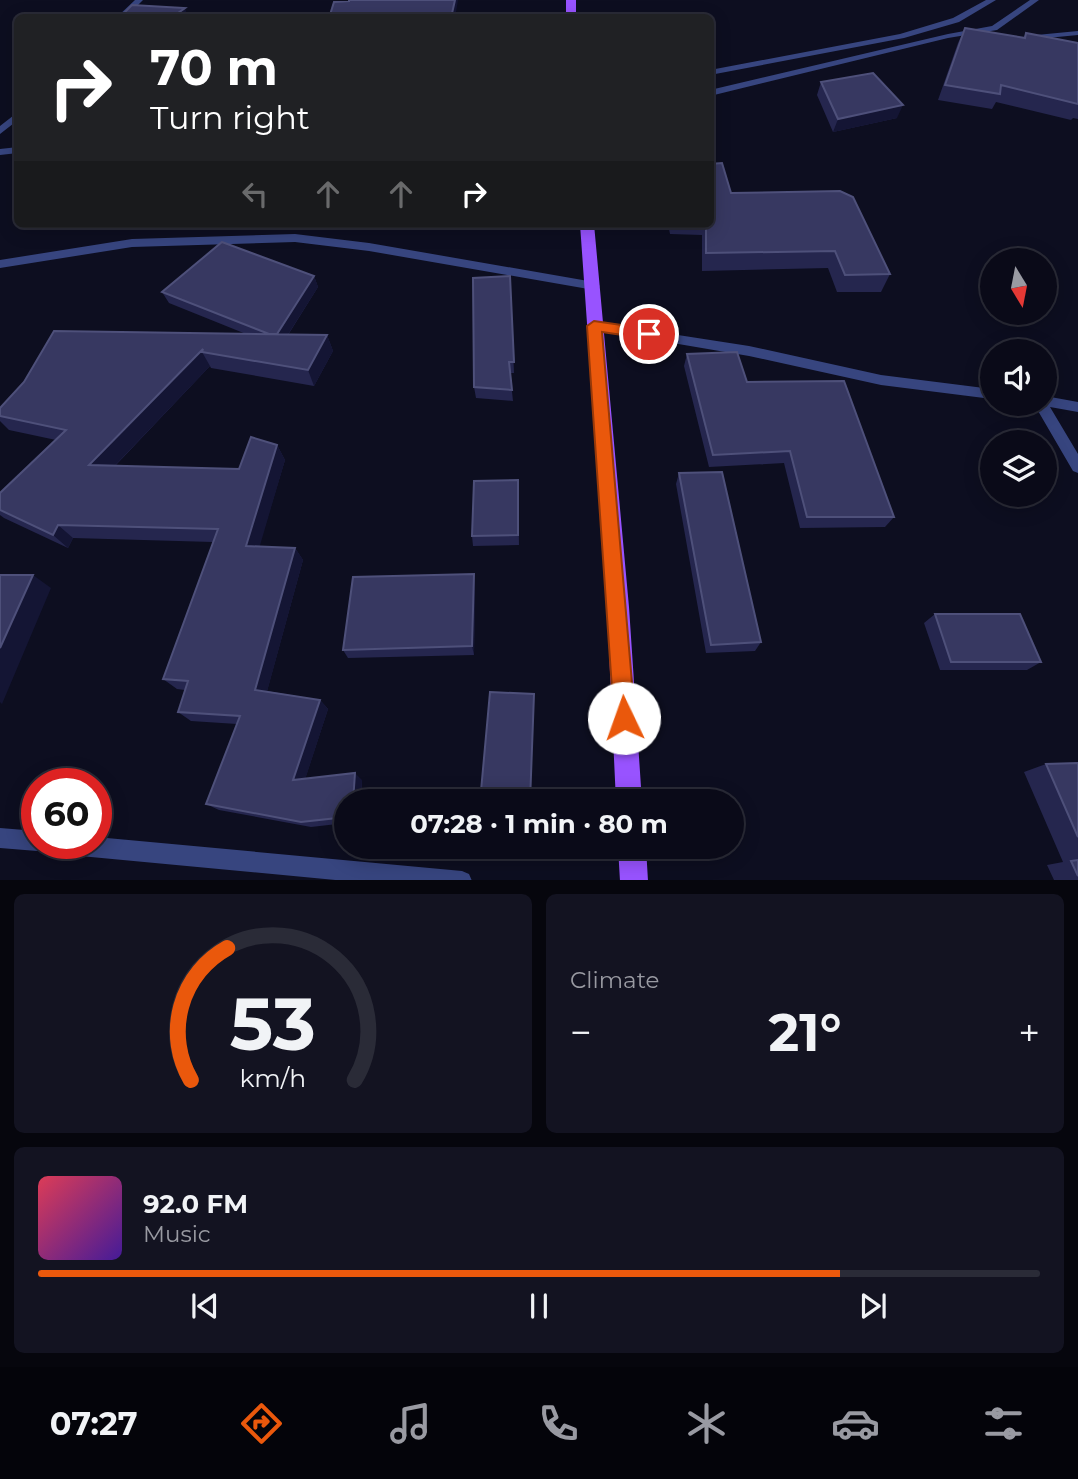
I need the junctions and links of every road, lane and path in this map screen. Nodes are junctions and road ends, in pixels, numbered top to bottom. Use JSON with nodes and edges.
{"nodes":[{"id":1,"x":139,"y":0,"type":"edge"},
{"id":2,"x":992,"y":0,"type":"edge"},
{"id":3,"x":1035,"y":0,"type":"edge"},
{"id":4,"x":124,"y":14,"type":"edge"},
{"id":5,"x":1078,"y":33,"type":"edge"},
{"id":6,"x":948,"y":36,"type":"junction"},
{"id":7,"x":996,"y":38,"type":"edge"},
{"id":8,"x":1021,"y":38,"type":"edge"},
{"id":9,"x":714,"y":72,"type":"edge"},
{"id":10,"x":714,"y":92,"type":"edge"},
{"id":11,"x":14,"y":119,"type":"edge"},
{"id":12,"x":0,"y":131,"type":"edge"},
{"id":13,"x":588,"y":228,"type":"edge"},
{"id":14,"x":588,"y":228,"type":"edge"},
{"id":15,"x":0,"y":264,"type":"edge"},
{"id":16,"x":594,"y":286,"type":"junction"},
{"id":17,"x":597,"y":326,"type":"junction"},
{"id":18,"x":980,"y":392,"type":"edge"},
{"id":19,"x":1057,"y":405,"type":"edge"},
{"id":20,"x":1078,"y":407,"type":"edge"},
{"id":21,"x":1050,"y":416,"type":"edge"},
{"id":22,"x":1078,"y":467,"type":"edge"},
{"id":23,"x":628,"y":789,"type":"edge"},
{"id":24,"x":0,"y":838,"type":"edge"},
{"id":25,"x":21,"y":840,"type":"edge"},
{"id":26,"x":112,"y":849,"type":"edge"},
{"id":27,"x":633,"y":859,"type":"edge"},
{"id":28,"x":462,"y":880,"type":"edge"},
{"id":29,"x":634,"y":880,"type":"edge"}],
"edges":[{"from":1,"to":4,"type":"street"},
{"from":2,"to":9,"type":"street"},
{"from":3,"to":6,"type":"street"},
{"from":5,"to":8,"type":"street"},
{"from":6,"to":7,"type":"street"},
{"from":6,"to":10,"type":"street"},
{"from":11,"to":12,"type":"street"},
{"from":13,"to":16,"type":"main road"},
{"from":14,"to":17,"type":"street"},
{"from":15,"to":16,"type":"street"},
{"from":16,"to":17,"type":"main road"},
{"from":17,"to":18,"type":"street"},
{"from":17,"to":23,"type":"main road"},
{"from":19,"to":20,"type":"street"},
{"from":21,"to":22,"type":"street"},
{"from":24,"to":25,"type":"street"},
{"from":26,"to":28,"type":"street"},
{"from":27,"to":29,"type":"main road"}]}
